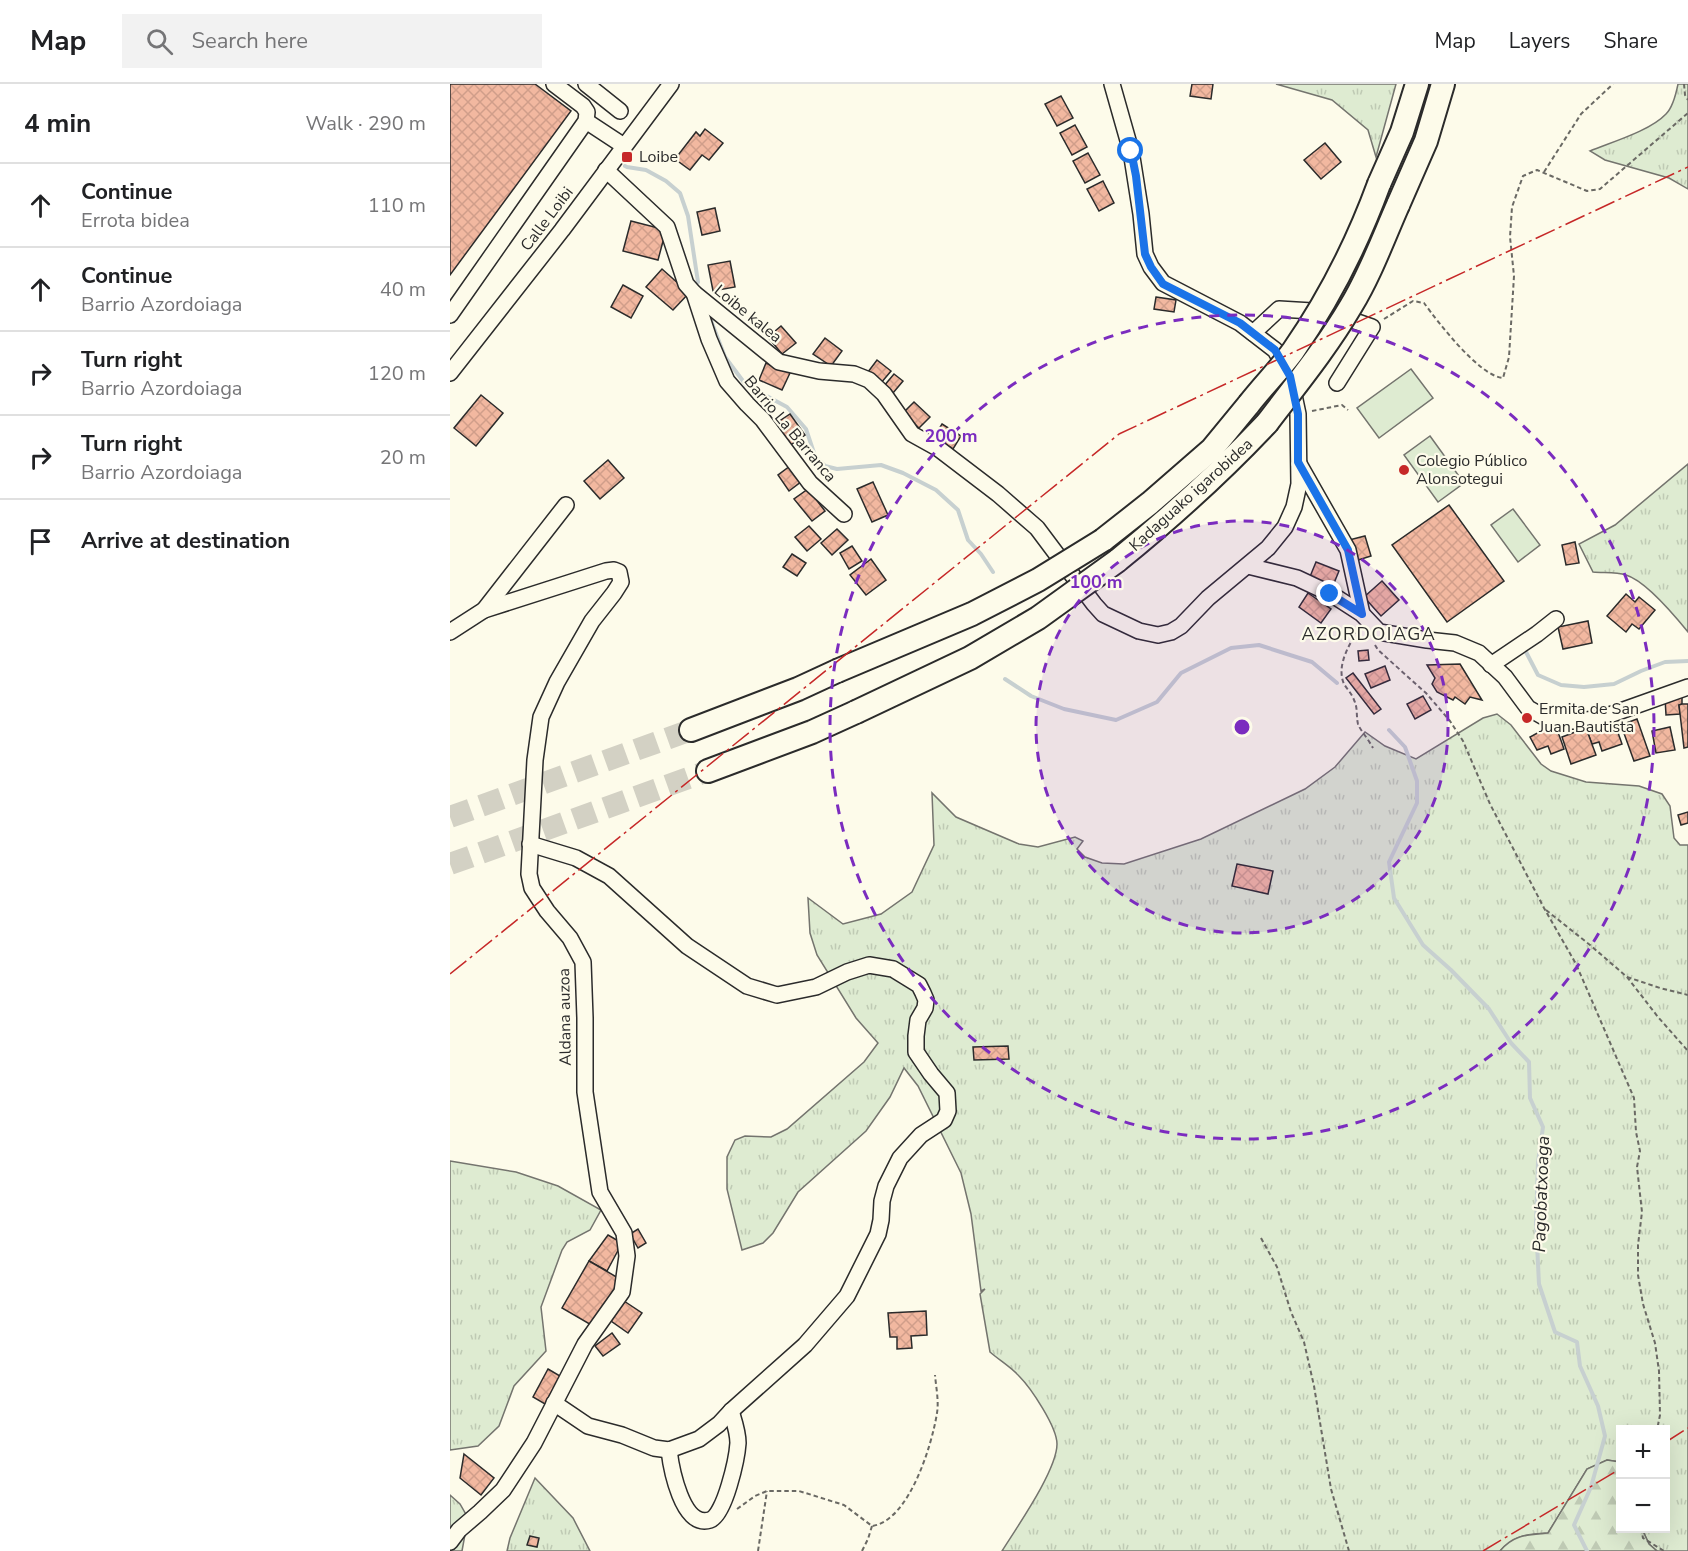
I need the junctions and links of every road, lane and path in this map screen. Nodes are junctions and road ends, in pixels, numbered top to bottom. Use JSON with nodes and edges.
{"nodes":[{"id":1,"x":554,"y":84,"type":"edge"},
{"id":2,"x":586,"y":84,"type":"edge"},
{"id":3,"x":671,"y":84,"type":"edge"},
{"id":4,"x":1112,"y":84,"type":"edge"},
{"id":5,"x":1417,"y":84,"type":"edge"},
{"id":6,"x":1443,"y":84,"type":"edge"},
{"id":7,"x":1612,"y":84,"type":"edge"},
{"id":8,"x":1684,"y":84,"type":"edge"},
{"id":9,"x":1688,"y":100,"type":"edge"},
{"id":10,"x":620,"y":111,"type":"dead end"},
{"id":11,"x":1688,"y":113,"type":"edge"},
{"id":12,"x":586,"y":121,"type":"junction"},
{"id":13,"x":624,"y":146,"type":"junction"},
{"id":14,"x":606,"y":170,"type":"junction"},
{"id":15,"x":1544,"y":172,"type":"junction"},
{"id":16,"x":694,"y":293,"type":"junction"},
{"id":17,"x":450,"y":315,"type":"edge"},
{"id":18,"x":1372,"y":327,"type":"junction"},
{"id":19,"x":1253,"y":333,"type":"junction"},
{"id":20,"x":450,"y":373,"type":"edge"},
{"id":21,"x":1337,"y":383,"type":"dead end"},
{"id":22,"x":1345,"y":400,"type":"dead end"},
{"id":23,"x":1342,"y":405,"type":"junction"},
{"id":24,"x":1348,"y":410,"type":"dead end"},
{"id":25,"x":1298,"y":414,"type":"junction"},
{"id":26,"x":1298,"y":462,"type":"junction"},
{"id":27,"x":566,"y":505,"type":"dead end"},
{"id":28,"x":844,"y":514,"type":"dead end"},
{"id":29,"x":1248,"y":566,"type":"junction"},
{"id":30,"x":484,"y":610,"type":"junction"},
{"id":31,"x":1364,"y":616,"type":"junction"},
{"id":32,"x":1556,"y":619,"type":"dead end"},
{"id":33,"x":450,"y":632,"type":"edge"},
{"id":34,"x":1378,"y":650,"type":"dead end"},
{"id":35,"x":1491,"y":665,"type":"junction"},
{"id":36,"x":1688,"y":687,"type":"edge"},
{"id":37,"x":691,"y":730,"type":"tunnel mouth"},
{"id":38,"x":1373,"y":748,"type":"dead end"},
{"id":39,"x":708,"y":771,"type":"tunnel mouth"},
{"id":40,"x":530,"y":844,"type":"junction"},
{"id":41,"x":1544,"y":908,"type":"junction"},
{"id":42,"x":1627,"y":976,"type":"junction"},
{"id":43,"x":1688,"y":995,"type":"edge"},
{"id":44,"x":1688,"y":1051,"type":"edge"},
{"id":45,"x":1261,"y":1238,"type":"dead end"},
{"id":46,"x":935,"y":1375,"type":"dead end"},
{"id":47,"x":554,"y":1403,"type":"junction"},
{"id":48,"x":731,"y":1411,"type":"junction"},
{"id":49,"x":1658,"y":1425,"type":"edge"},
{"id":50,"x":669,"y":1450,"type":"junction"},
{"id":51,"x":767,"y":1491,"type":"junction"},
{"id":52,"x":710,"y":1520,"type":"junction"},
{"id":53,"x":872,"y":1526,"type":"junction"},
{"id":54,"x":1642,"y":1533,"type":"edge"},
{"id":55,"x":450,"y":1542,"type":"edge"},
{"id":56,"x":758,"y":1551,"type":"edge"},
{"id":57,"x":862,"y":1551,"type":"edge"},
{"id":58,"x":1349,"y":1551,"type":"edge"},
{"id":59,"x":1664,"y":1551,"type":"edge"}],
"edges":[{"from":1,"to":12,"type":"street"},
{"from":2,"to":10,"type":"street"},
{"from":3,"to":13,"type":"street","name":"Calle Loibi"},
{"from":4,"to":19,"type":"street","name":"Loibe kalea"},
{"from":5,"to":37,"type":"highway","name":"Kadaguako igarobidea","bridge":true},
{"from":6,"to":39,"type":"highway","name":"Kadaguako igarobidea","bridge":true},
{"from":7,"to":15,"type":"path"},
{"from":8,"to":9,"type":"path"},
{"from":11,"to":15,"type":"path"},
{"from":12,"to":13,"type":"street"},
{"from":12,"to":17,"type":"street"},
{"from":13,"to":14,"type":"street","name":"Calle Loibi"},
{"from":14,"to":16,"type":"street","name":"Loibe kalea"},
{"from":14,"to":20,"type":"street","name":"Calle Loibi"},
{"from":15,"to":18,"type":"path"},
{"from":16,"to":28,"type":"street","name":"Barrio La Barranca"},
{"from":16,"to":29,"type":"street","name":"Loibe kalea"},
{"from":18,"to":19,"type":"street"},
{"from":18,"to":21,"type":"street"},
{"from":19,"to":25,"type":"street","name":"Loibe kalea"},
{"from":22,"to":23,"type":"path"},
{"from":23,"to":24,"type":"path"},
{"from":23,"to":25,"type":"path"},
{"from":25,"to":26,"type":"street","name":"Loibe kalea"},
{"from":26,"to":29,"type":"street","name":"Loibe kalea"},
{"from":26,"to":31,"type":"street"},
{"from":27,"to":30,"type":"street"},
{"from":29,"to":31,"type":"street"},
{"from":30,"to":33,"type":"street"},
{"from":30,"to":40,"type":"street","name":"Aldana auzoa"},
{"from":31,"to":35,"type":"street"},
{"from":31,"to":38,"type":"path"},
{"from":32,"to":35,"type":"street"},
{"from":34,"to":41,"type":"path"},
{"from":35,"to":36,"type":"street"},
{"from":40,"to":47,"type":"street","name":"Aldana auzoa"},
{"from":40,"to":48,"type":"street"},
{"from":41,"to":42,"type":"path"},
{"from":41,"to":49,"type":"path"},
{"from":42,"to":43,"type":"path"},
{"from":42,"to":44,"type":"path"},
{"from":45,"to":58,"type":"path"},
{"from":46,"to":53,"type":"path"},
{"from":47,"to":50,"type":"street"},
{"from":47,"to":55,"type":"street","name":"Aldana auzoa"},
{"from":48,"to":50,"type":"street"},
{"from":48,"to":52,"type":"street"},
{"from":50,"to":52,"type":"street"},
{"from":51,"to":52,"type":"path"},
{"from":51,"to":53,"type":"path"},
{"from":51,"to":56,"type":"path"},
{"from":53,"to":57,"type":"path"},
{"from":54,"to":59,"type":"path"}]}
